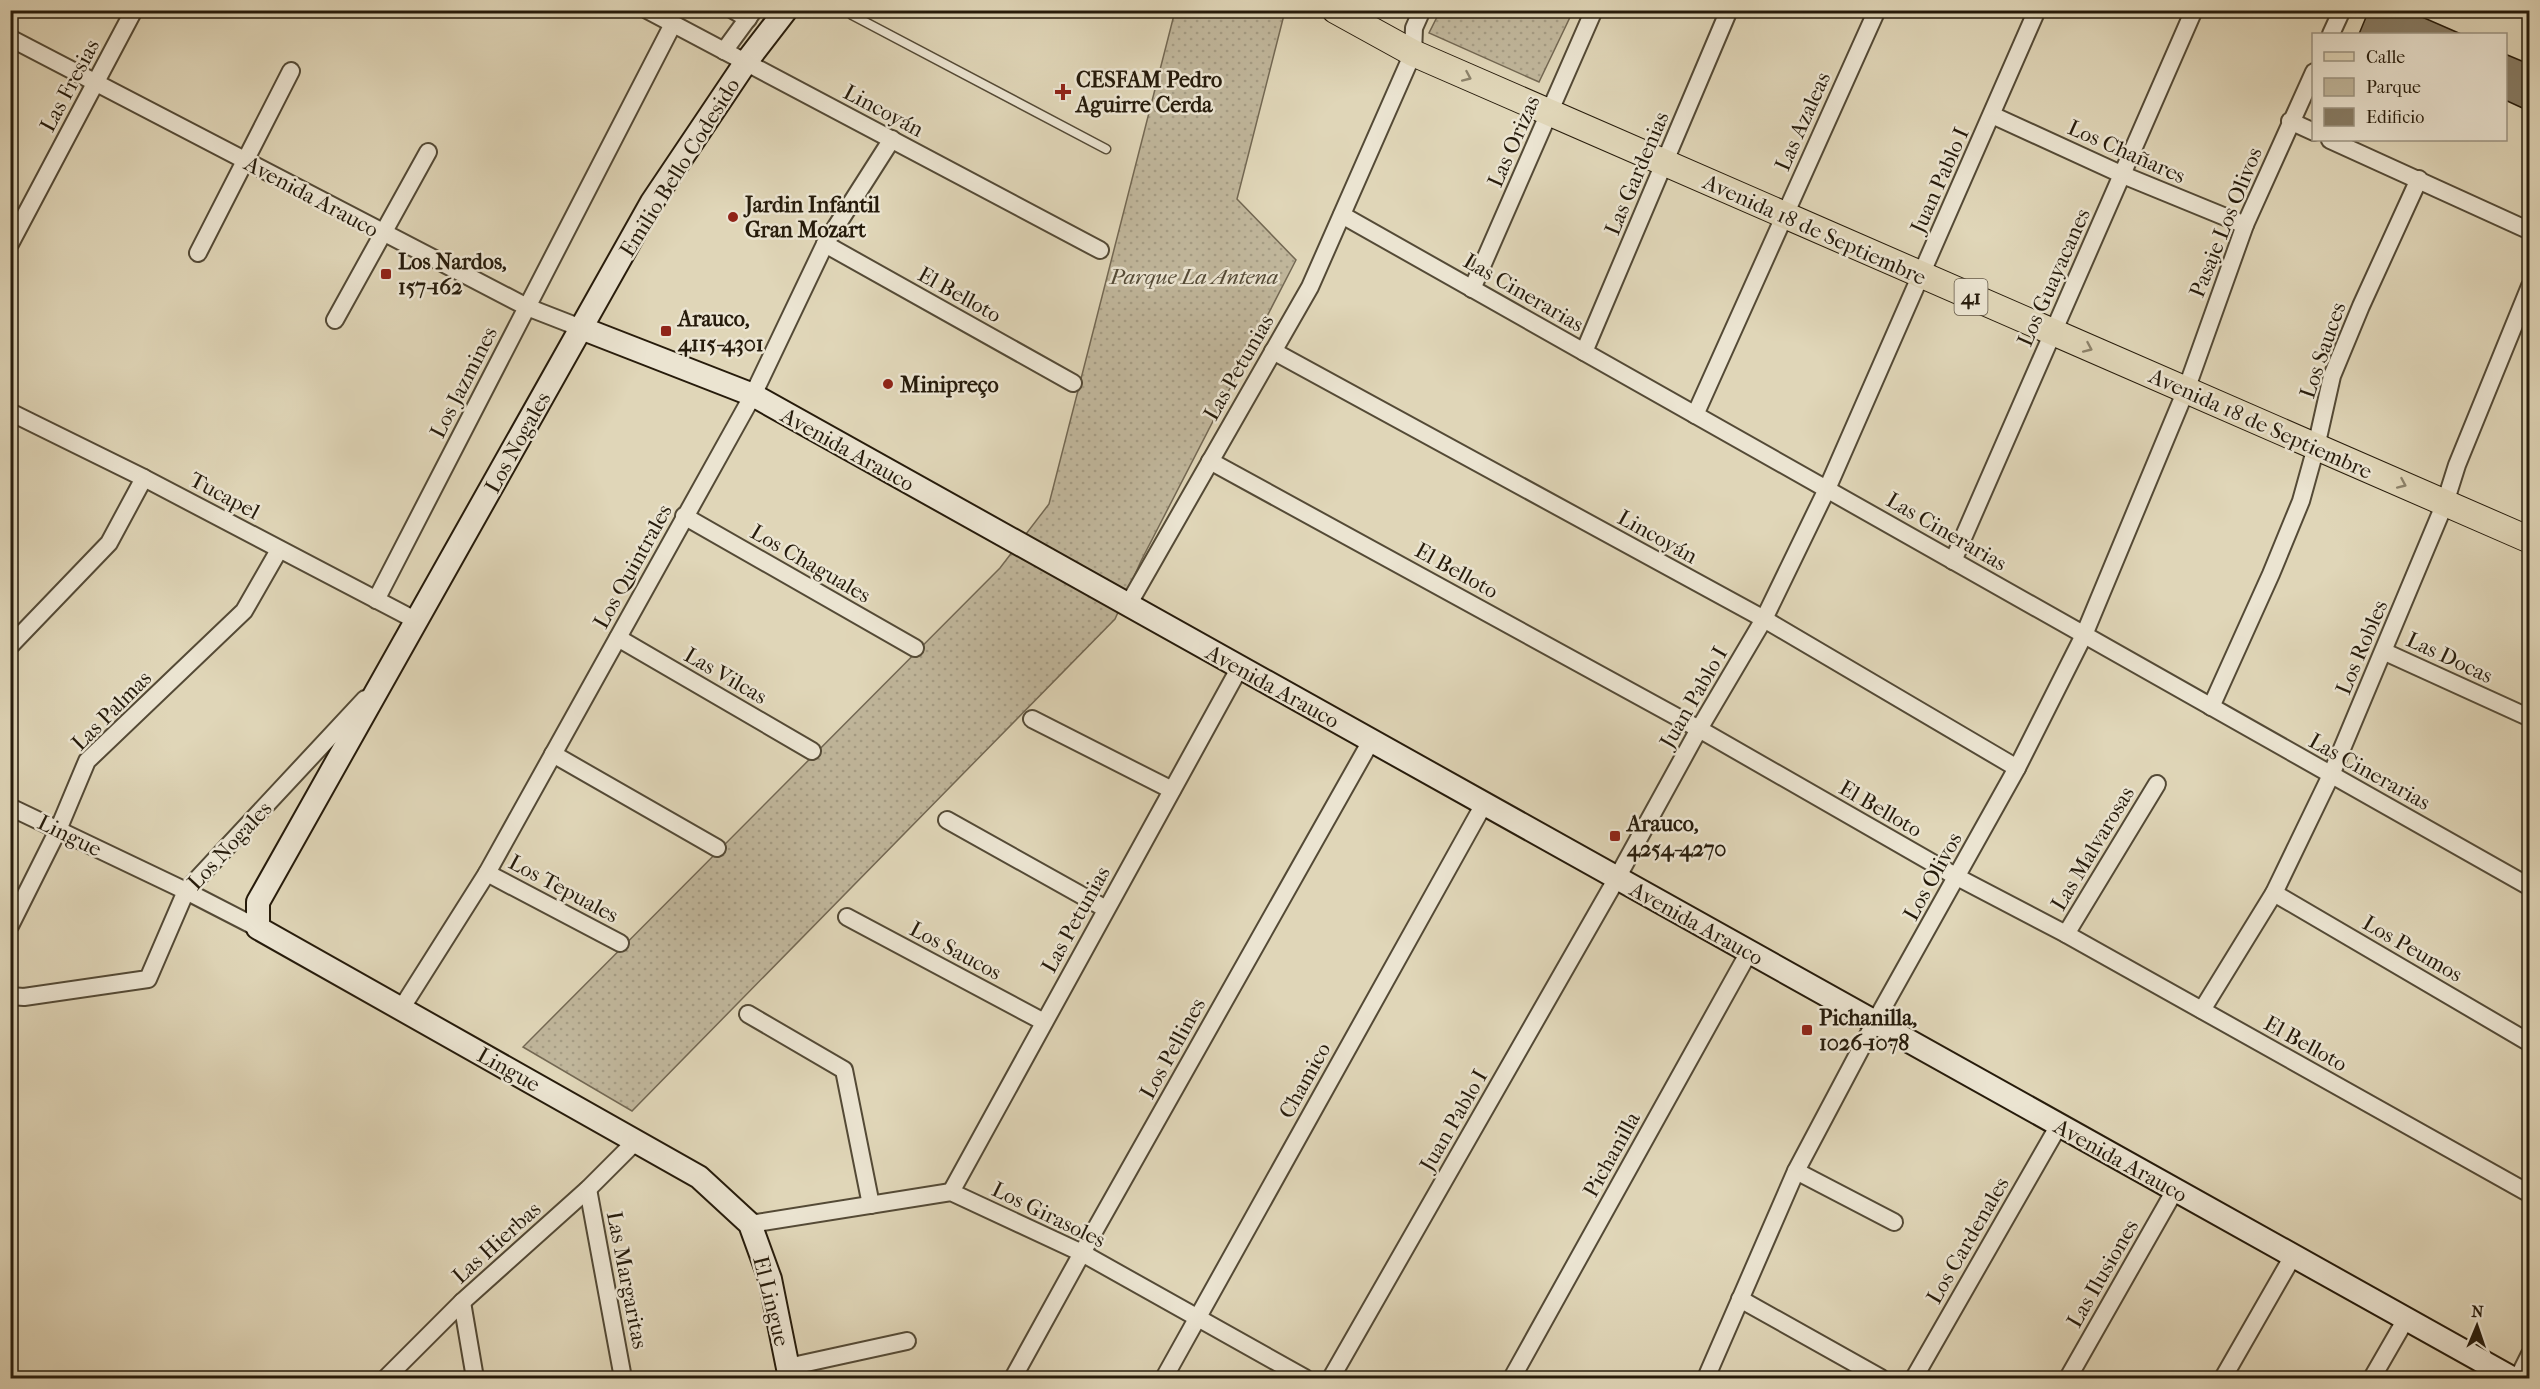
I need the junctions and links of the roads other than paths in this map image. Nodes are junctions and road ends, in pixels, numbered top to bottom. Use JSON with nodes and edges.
{"nodes":[{"id":1,"x":134,"y":10,"type":"edge"},
{"id":2,"x":647,"y":10,"type":"edge"},
{"id":3,"x":786,"y":10,"type":"edge"},
{"id":4,"x":1335,"y":10,"type":"edge"},
{"id":5,"x":1422,"y":10,"type":"edge"},
{"id":6,"x":1594,"y":10,"type":"edge"},
{"id":7,"x":1729,"y":10,"type":"edge"},
{"id":8,"x":1876,"y":10,"type":"edge"},
{"id":9,"x":2037,"y":10,"type":"edge"},
{"id":10,"x":2194,"y":10,"type":"edge"},
{"id":11,"x":2343,"y":10,"type":"edge"},
{"id":12,"x":851,"y":12,"type":"edge"},
{"id":13,"x":745,"y":13,"type":"edge"},
{"id":14,"x":673,"y":24,"type":"junction"},
{"id":15,"x":2332,"y":33,"type":"edge"},
{"id":16,"x":10,"y":38,"type":"edge"},
{"id":17,"x":724,"y":51,"type":"junction"},
{"id":18,"x":1413,"y":53,"type":"junction"},
{"id":19,"x":746,"y":62,"type":"junction"},
{"id":20,"x":291,"y":71,"type":"dead end"},
{"id":21,"x":2312,"y":74,"type":"edge"},
{"id":22,"x":96,"y":83,"type":"junction"},
{"id":23,"x":1549,"y":113,"type":"junction"},
{"id":24,"x":1992,"y":115,"type":"junction"},
{"id":25,"x":2290,"y":121,"type":"junction"},
{"id":26,"x":2312,"y":132,"type":"edge"},
{"id":27,"x":892,"y":139,"type":"junction"},
{"id":28,"x":2332,"y":141,"type":"edge"},
{"id":29,"x":1106,"y":148,"type":"dead end"},
{"id":30,"x":428,"y":152,"type":"dead end"},
{"id":31,"x":244,"y":160,"type":"junction"},
{"id":32,"x":1664,"y":163,"type":"junction"},
{"id":33,"x":2123,"y":175,"type":"junction"},
{"id":34,"x":2419,"y":179,"type":"junction"},
{"id":35,"x":1342,"y":215,"type":"junction"},
{"id":36,"x":1784,"y":215,"type":"junction"},
{"id":37,"x":2245,"y":225,"type":"junction"},
{"id":38,"x":2529,"y":231,"type":"edge"},
{"id":39,"x":384,"y":233,"type":"junction"},
{"id":40,"x":10,"y":244,"type":"edge"},
{"id":41,"x":825,"y":244,"type":"junction"},
{"id":42,"x":1100,"y":250,"type":"dead end"},
{"id":43,"x":198,"y":253,"type":"dead end"},
{"id":44,"x":1921,"y":275,"type":"junction"},
{"id":45,"x":2529,"y":286,"type":"edge"},
{"id":46,"x":1472,"y":289,"type":"junction"},
{"id":47,"x":527,"y":307,"type":"junction"},
{"id":48,"x":336,"y":320,"type":"dead end"},
{"id":49,"x":581,"y":328,"type":"junction"},
{"id":50,"x":2053,"y":332,"type":"junction"},
{"id":51,"x":1273,"y":351,"type":"junction"},
{"id":52,"x":1584,"y":352,"type":"junction"},
{"id":53,"x":1073,"y":383,"type":"dead end"},
{"id":54,"x":2186,"y":390,"type":"junction"},
{"id":55,"x":753,"y":395,"type":"junction"},
{"id":56,"x":10,"y":412,"type":"edge"},
{"id":57,"x":1695,"y":415,"type":"junction"},
{"id":58,"x":2316,"y":447,"type":"junction"},
{"id":59,"x":1210,"y":461,"type":"junction"},
{"id":60,"x":144,"y":478,"type":"junction"},
{"id":61,"x":1827,"y":489,"type":"junction"},
{"id":62,"x":2445,"y":503,"type":"junction"},
{"id":63,"x":684,"y":516,"type":"junction"},
{"id":64,"x":2529,"y":540,"type":"edge"},
{"id":65,"x":279,"y":550,"type":"junction"},
{"id":66,"x":1953,"y":561,"type":"junction"},
{"id":67,"x":376,"y":600,"type":"junction"},
{"id":68,"x":1128,"y":605,"type":"junction"},
{"id":69,"x":1764,"y":619,"type":"junction"},
{"id":70,"x":417,"y":621,"type":"junction"},
{"id":71,"x":2084,"y":635,"type":"junction"},
{"id":72,"x":618,"y":638,"type":"junction"},
{"id":73,"x":10,"y":646,"type":"edge"},
{"id":74,"x":915,"y":648,"type":"dead end"},
{"id":75,"x":2385,"y":652,"type":"junction"},
{"id":76,"x":1240,"y":668,"type":"junction"},
{"id":77,"x":382,"y":681,"type":"junction"},
{"id":78,"x":2211,"y":706,"type":"junction"},
{"id":79,"x":2529,"y":718,"type":"edge"},
{"id":80,"x":1032,"y":719,"type":"dead end"},
{"id":81,"x":1699,"y":729,"type":"junction"},
{"id":82,"x":1371,"y":741,"type":"junction"},
{"id":83,"x":812,"y":751,"type":"dead end"},
{"id":84,"x":553,"y":754,"type":"junction"},
{"id":85,"x":2017,"y":768,"type":"junction"},
{"id":86,"x":2331,"y":775,"type":"junction"},
{"id":87,"x":2157,"y":784,"type":"dead end"},
{"id":88,"x":1172,"y":790,"type":"junction"},
{"id":89,"x":1484,"y":804,"type":"junction"},
{"id":90,"x":10,"y":807,"type":"edge"},
{"id":91,"x":947,"y":820,"type":"dead end"},
{"id":92,"x":58,"y":830,"type":"junction"},
{"id":93,"x":717,"y":848,"type":"dead end"},
{"id":94,"x":487,"y":873,"type":"junction"},
{"id":95,"x":1957,"y":877,"type":"junction"},
{"id":96,"x":1617,"y":878,"type":"junction"},
{"id":97,"x":2529,"y":887,"type":"edge"},
{"id":98,"x":186,"y":891,"type":"junction"},
{"id":99,"x":2274,"y":893,"type":"junction"},
{"id":100,"x":1106,"y":909,"type":"junction"},
{"id":101,"x":847,"y":917,"type":"dead end"},
{"id":102,"x":257,"y":921,"type":"junction"},
{"id":103,"x":10,"y":926,"type":"edge"},
{"id":104,"x":2066,"y":934,"type":"junction"},
{"id":105,"x":620,"y":943,"type":"dead end"},
{"id":106,"x":1749,"y":952,"type":"junction"},
{"id":107,"x":10,"y":996,"type":"edge"},
{"id":108,"x":401,"y":1009,"type":"junction"},
{"id":109,"x":2202,"y":1010,"type":"junction"},
{"id":110,"x":748,"y":1014,"type":"dead end"},
{"id":111,"x":1044,"y":1022,"type":"junction"},
{"id":112,"x":1875,"y":1022,"type":"junction"},
{"id":113,"x":2529,"y":1043,"type":"edge"},
{"id":114,"x":2059,"y":1125,"type":"junction"},
{"id":115,"x":637,"y":1140,"type":"junction"},
{"id":116,"x":1796,"y":1171,"type":"junction"},
{"id":117,"x":588,"y":1189,"type":"junction"},
{"id":118,"x":2175,"y":1190,"type":"junction"},
{"id":119,"x":951,"y":1192,"type":"junction"},
{"id":120,"x":2529,"y":1194,"type":"edge"},
{"id":121,"x":871,"y":1204,"type":"junction"},
{"id":122,"x":1894,"y":1222,"type":"dead end"},
{"id":123,"x":750,"y":1224,"type":"junction"},
{"id":124,"x":1082,"y":1253,"type":"junction"},
{"id":125,"x":2293,"y":1256,"type":"junction"},
{"id":126,"x":1740,"y":1299,"type":"junction"},
{"id":127,"x":462,"y":1302,"type":"junction"},
{"id":128,"x":1197,"y":1318,"type":"junction"},
{"id":129,"x":2406,"y":1319,"type":"junction"},
{"id":130,"x":908,"y":1341,"type":"dead end"},
{"id":131,"x":2529,"y":1354,"type":"edge"},
{"id":132,"x":789,"y":1373,"type":"edge"},
{"id":133,"x":386,"y":1378,"type":"edge"},
{"id":134,"x":475,"y":1378,"type":"edge"},
{"id":135,"x":623,"y":1378,"type":"edge"},
{"id":136,"x":1013,"y":1378,"type":"edge"},
{"id":137,"x":1164,"y":1378,"type":"edge"},
{"id":138,"x":1305,"y":1378,"type":"edge"},
{"id":139,"x":1331,"y":1378,"type":"edge"},
{"id":140,"x":1512,"y":1378,"type":"edge"},
{"id":141,"x":1706,"y":1378,"type":"edge"},
{"id":142,"x":1881,"y":1378,"type":"edge"},
{"id":143,"x":1914,"y":1378,"type":"edge"},
{"id":144,"x":2068,"y":1378,"type":"edge"},
{"id":145,"x":2223,"y":1378,"type":"edge"},
{"id":146,"x":2372,"y":1378,"type":"edge"},
{"id":147,"x":2512,"y":1378,"type":"edge"},
{"id":148,"x":2518,"y":1378,"type":"edge"}],
"edges":[{"from":1,"to":22,"type":"street","name":"Las Fresias"},
{"from":2,"to":14,"type":"street","name":"Lincoyán"},
{"from":3,"to":19,"type":"street","name":"Emilio Bello Codesido"},
{"from":4,"to":18,"type":"main road","name":"Avenida 18 de Septiembre","number":"41"},
{"from":5,"to":18,"type":"street","name":"Las Petunias"},
{"from":6,"to":23,"type":"street","name":"Las Orizas"},
{"from":7,"to":32,"type":"street","name":"Las Gardenias"},
{"from":8,"to":36,"type":"street","name":"Las Azaleas"},
{"from":9,"to":24,"type":"street","name":"Juan Pablo I"},
{"from":10,"to":33,"type":"street","name":"Los Guayacanes"},
{"from":11,"to":15,"type":"street"},
{"from":12,"to":29,"type":"lane"},
{"from":13,"to":17,"type":"street"},
{"from":14,"to":17,"type":"street","name":"Lincoyán"},
{"from":14,"to":47,"type":"street","name":"Los Jazmines"},
{"from":16,"to":22,"type":"street","name":"Avenida Arauco"},
{"from":17,"to":19,"type":"street","name":"Lincoyán"},
{"from":18,"to":23,"type":"main road","name":"Avenida 18 de Septiembre","number":"41","one_way":true},
{"from":18,"to":35,"type":"street","name":"Las Petunias"},
{"from":19,"to":27,"type":"street","name":"Lincoyán"},
{"from":19,"to":49,"type":"street","name":"Emilio Bello Codesido"},
{"from":20,"to":31,"type":"street"},
{"from":21,"to":25,"type":"street","name":"Pasaje Los Olivos"},
{"from":22,"to":31,"type":"street","name":"Avenida Arauco"},
{"from":22,"to":40,"type":"street","name":"Las Fresias"},
{"from":23,"to":32,"type":"main road","name":"Avenida 18 de Septiembre","number":"41"},
{"from":23,"to":46,"type":"street","name":"Las Orizas"},
{"from":24,"to":33,"type":"street","name":"Los Chañares"},
{"from":24,"to":44,"type":"street","name":"Juan Pablo I"},
{"from":25,"to":26,"type":"street"},
{"from":25,"to":37,"type":"street","name":"Pasaje Los Olivos"},
{"from":27,"to":41,"type":"street","name":"Los Quintrales"},
{"from":27,"to":42,"type":"street","name":"Lincoyán"},
{"from":28,"to":34,"type":"street"},
{"from":30,"to":39,"type":"street"},
{"from":31,"to":39,"type":"street","name":"Avenida Arauco"},
{"from":31,"to":43,"type":"street"},
{"from":32,"to":36,"type":"main road","name":"Avenida 18 de Septiembre","number":"41"},
{"from":32,"to":52,"type":"street","name":"Las Gardenias"},
{"from":33,"to":37,"type":"street","name":"Los Chañares"},
{"from":33,"to":50,"type":"street","name":"Los Guayacanes"},
{"from":34,"to":38,"type":"street"},
{"from":34,"to":58,"type":"street","name":"Los Sauces"},
{"from":35,"to":46,"type":"street","name":"Las Cinerarias"},
{"from":35,"to":51,"type":"street","name":"Las Petunias"},
{"from":36,"to":44,"type":"main road","name":"Avenida 18 de Septiembre","number":"41"},
{"from":36,"to":57,"type":"street","name":"Las Azaleas"},
{"from":37,"to":54,"type":"street","name":"Pasaje Los Olivos"},
{"from":39,"to":47,"type":"street","name":"Avenida Arauco"},
{"from":39,"to":48,"type":"street"},
{"from":41,"to":53,"type":"street","name":"El Belloto"},
{"from":41,"to":55,"type":"street","name":"Los Quintrales"},
{"from":44,"to":50,"type":"main road","name":"Avenida 18 de Septiembre","number":"41"},
{"from":44,"to":61,"type":"street","name":"Juan Pablo I"},
{"from":45,"to":62,"type":"street","name":"Los Robles"},
{"from":46,"to":52,"type":"street","name":"Las Cinerarias"},
{"from":47,"to":49,"type":"street","name":"Avenida Arauco"},
{"from":47,"to":67,"type":"street","name":"Los Jazmines"},
{"from":49,"to":55,"type":"street","name":"Avenida Arauco"},
{"from":49,"to":70,"type":"street","name":"Los Nogales"},
{"from":50,"to":54,"type":"main road","name":"Avenida 18 de Septiembre","number":"41","one_way":true},
{"from":50,"to":66,"type":"street","name":"Los Guayacanes"},
{"from":51,"to":59,"type":"street","name":"Las Petunias"},
{"from":51,"to":69,"type":"street","name":"Lincoyán"},
{"from":52,"to":57,"type":"street","name":"Las Cinerarias"},
{"from":54,"to":58,"type":"main road","name":"Avenida 18 de Septiembre","number":"41"},
{"from":54,"to":71,"type":"street","name":"Los Olivos"},
{"from":55,"to":63,"type":"street","name":"Los Quintrales"},
{"from":55,"to":68,"type":"street","name":"Avenida Arauco"},
{"from":56,"to":60,"type":"street","name":"Tucapel"},
{"from":57,"to":61,"type":"street","name":"Las Cinerarias"},
{"from":58,"to":62,"type":"main road","name":"Avenida 18 de Septiembre","number":"41","one_way":true},
{"from":58,"to":78,"type":"street","name":"Los Sauces"},
{"from":59,"to":68,"type":"street","name":"Las Petunias"},
{"from":59,"to":81,"type":"street","name":"El Belloto"},
{"from":60,"to":65,"type":"street","name":"Tucapel"},
{"from":60,"to":73,"type":"street"},
{"from":61,"to":66,"type":"street","name":"Las Cinerarias"},
{"from":61,"to":69,"type":"street","name":"Juan Pablo I"},
{"from":62,"to":64,"type":"main road","name":"Avenida 18 de Septiembre","number":"41"},
{"from":62,"to":75,"type":"street","name":"Los Robles"},
{"from":63,"to":72,"type":"street","name":"Los Quintrales"},
{"from":63,"to":74,"type":"street","name":"Los Chaguales"},
{"from":65,"to":67,"type":"street","name":"Tucapel"},
{"from":65,"to":92,"type":"street","name":"Las Palmas"},
{"from":66,"to":71,"type":"street","name":"Las Cinerarias"},
{"from":67,"to":70,"type":"street","name":"Tucapel"},
{"from":68,"to":76,"type":"street","name":"Avenida Arauco"},
{"from":69,"to":81,"type":"street","name":"Juan Pablo I"},
{"from":69,"to":85,"type":"street","name":"Lincoyán"},
{"from":70,"to":77,"type":"street","name":"Los Nogales"},
{"from":71,"to":78,"type":"street","name":"Las Cinerarias"},
{"from":71,"to":85,"type":"street","name":"Los Olivos"},
{"from":72,"to":83,"type":"street","name":"Las Vilcas"},
{"from":72,"to":84,"type":"street","name":"Los Quintrales"},
{"from":75,"to":79,"type":"street","name":"Las Docas"},
{"from":75,"to":86,"type":"street","name":"Los Robles"},
{"from":76,"to":82,"type":"street","name":"Avenida Arauco"},
{"from":76,"to":88,"type":"street","name":"Las Petunias"},
{"from":77,"to":98,"type":"street","name":"Los Nogales"},
{"from":77,"to":102,"type":"street","name":"Los Nogales"},
{"from":78,"to":86,"type":"street","name":"Las Cinerarias"},
{"from":80,"to":88,"type":"street"},
{"from":81,"to":95,"type":"street","name":"El Belloto"},
{"from":81,"to":96,"type":"street","name":"Juan Pablo I"},
{"from":82,"to":89,"type":"street","name":"Avenida Arauco"},
{"from":82,"to":124,"type":"street","name":"Los Pellines"},
{"from":84,"to":93,"type":"street"},
{"from":84,"to":94,"type":"street","name":"Los Quintrales"},
{"from":85,"to":95,"type":"street","name":"Los Olivos"},
{"from":86,"to":97,"type":"street","name":"Las Cinerarias"},
{"from":86,"to":99,"type":"street","name":"Los Robles"},
{"from":87,"to":104,"type":"street","name":"Las Malvarosas"},
{"from":88,"to":100,"type":"street","name":"Las Petunias"},
{"from":89,"to":96,"type":"street","name":"Avenida Arauco"},
{"from":89,"to":128,"type":"street","name":"Chamico"},
{"from":90,"to":92,"type":"street","name":"Lingue"},
{"from":91,"to":100,"type":"street"},
{"from":92,"to":98,"type":"street","name":"Lingue"},
{"from":92,"to":103,"type":"street","name":"Las Palmas"},
{"from":94,"to":105,"type":"street","name":"Los Tepuales"},
{"from":94,"to":108,"type":"street","name":"Los Quintrales"},
{"from":95,"to":104,"type":"street","name":"El Belloto"},
{"from":95,"to":112,"type":"street","name":"Los Olivos"},
{"from":96,"to":106,"type":"street","name":"Avenida Arauco"},
{"from":96,"to":139,"type":"street","name":"Juan Pablo I"},
{"from":98,"to":102,"type":"street","name":"Lingue"},
{"from":98,"to":107,"type":"street","name":"Los Nogales"},
{"from":99,"to":109,"type":"street","name":"Los Robles"},
{"from":99,"to":113,"type":"street","name":"Los Peumos"},
{"from":100,"to":111,"type":"street","name":"Las Petunias"},
{"from":101,"to":111,"type":"street","name":"Los Saucos"},
{"from":102,"to":108,"type":"street","name":"Lingue"},
{"from":104,"to":109,"type":"street","name":"El Belloto"},
{"from":106,"to":112,"type":"street","name":"Avenida Arauco"},
{"from":106,"to":140,"type":"street","name":"Pichanilla"},
{"from":108,"to":115,"type":"street","name":"Lingue"},
{"from":109,"to":120,"type":"street","name":"El Belloto"},
{"from":110,"to":121,"type":"street"},
{"from":111,"to":119,"type":"street","name":"Las Petunias"},
{"from":112,"to":114,"type":"street","name":"Avenida Arauco"},
{"from":112,"to":116,"type":"street","name":"Los Olivos"},
{"from":114,"to":118,"type":"street","name":"Avenida Arauco"},
{"from":114,"to":143,"type":"street","name":"Los Cardenales"},
{"from":115,"to":117,"type":"street","name":"Las Hierbas"},
{"from":115,"to":123,"type":"street","name":"Lingue"},
{"from":116,"to":122,"type":"street"},
{"from":116,"to":126,"type":"street","name":"Los Olivos"},
{"from":117,"to":127,"type":"street","name":"Las Hierbas"},
{"from":117,"to":135,"type":"street","name":"Las Margaritas"},
{"from":118,"to":125,"type":"street","name":"Avenida Arauco"},
{"from":118,"to":144,"type":"street","name":"Las Ilusiones"},
{"from":119,"to":121,"type":"street"},
{"from":119,"to":124,"type":"street","name":"Los Girasoles"},
{"from":121,"to":123,"type":"street"},
{"from":123,"to":132,"type":"street","name":"El Lingue"},
{"from":124,"to":128,"type":"street","name":"Los Girasoles"},
{"from":124,"to":136,"type":"street","name":"Los Pellines"},
{"from":125,"to":129,"type":"street","name":"Avenida Arauco"},
{"from":125,"to":145,"type":"street"},
{"from":126,"to":141,"type":"street","name":"Los Olivos"},
{"from":126,"to":142,"type":"street"},
{"from":127,"to":133,"type":"street","name":"Las Hierbas"},
{"from":127,"to":134,"type":"street"},
{"from":128,"to":137,"type":"street","name":"Chamico"},
{"from":128,"to":138,"type":"street","name":"Los Girasoles"},
{"from":129,"to":146,"type":"street"},
{"from":129,"to":147,"type":"street","name":"Avenida Arauco"},
{"from":130,"to":132,"type":"street"},
{"from":131,"to":148,"type":"street"}]}
